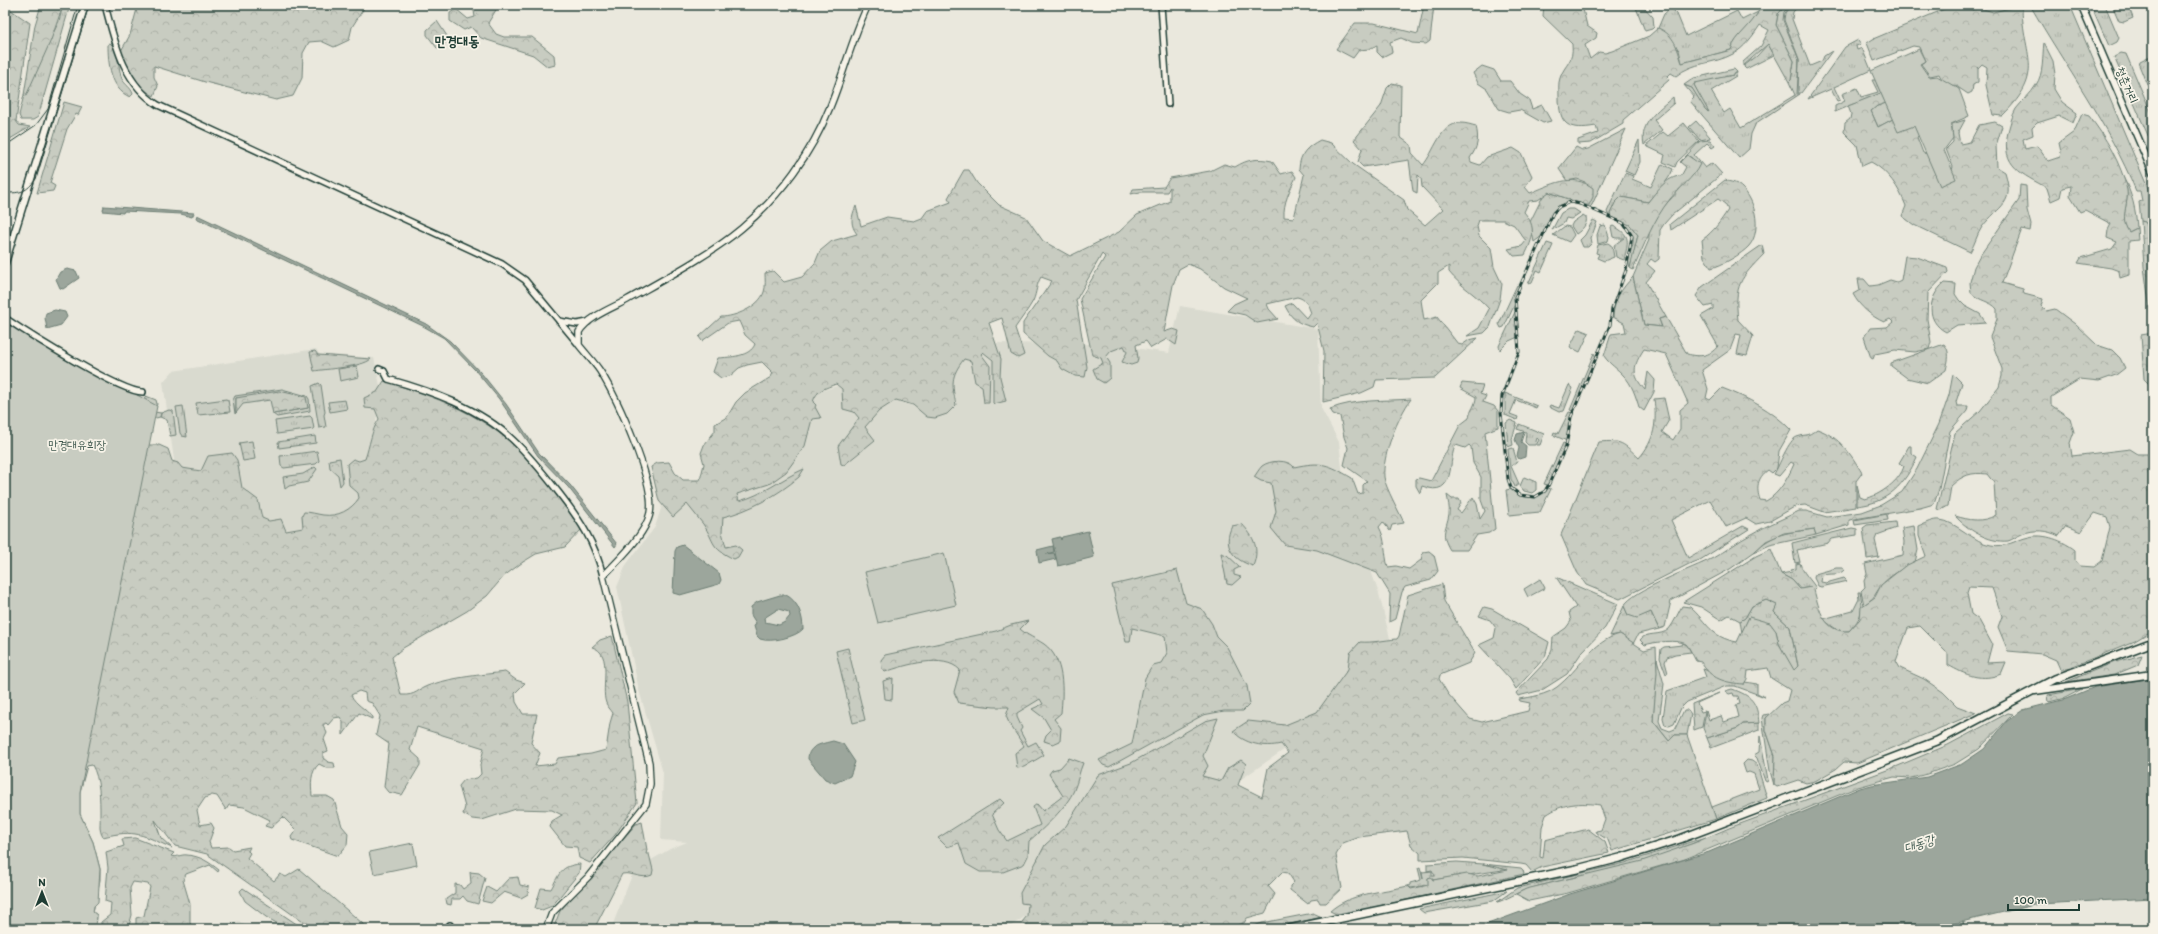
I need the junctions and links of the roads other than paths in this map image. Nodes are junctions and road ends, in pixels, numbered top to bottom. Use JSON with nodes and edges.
{"nodes":[{"id":1,"x":85,"y":5,"type":"edge"},
{"id":2,"x":105,"y":5,"type":"edge"},
{"id":3,"x":868,"y":5,"type":"edge"},
{"id":4,"x":1161,"y":5,"type":"edge"},
{"id":5,"x":2081,"y":5,"type":"edge"},
{"id":6,"x":1168,"y":104,"type":"dead end"},
{"id":7,"x":2153,"y":173,"type":"edge"},
{"id":8,"x":5,"y":263,"type":"edge"},
{"id":9,"x":5,"y":318,"type":"edge"},
{"id":10,"x":559,"y":321,"type":"junction"},
{"id":11,"x":589,"y":321,"type":"junction"},
{"id":12,"x":579,"y":345,"type":"junction"},
{"id":13,"x":379,"y":369,"type":"dead end"},
{"id":14,"x":143,"y":392,"type":"dead end"},
{"id":15,"x":603,"y":576,"type":"junction"},
{"id":16,"x":2153,"y":638,"type":"edge"},
{"id":17,"x":2153,"y":642,"type":"edge"},
{"id":18,"x":2138,"y":647,"type":"junction"},
{"id":19,"x":2153,"y":674,"type":"edge"},
{"id":20,"x":2034,"y":691,"type":"junction"},
{"id":21,"x":546,"y":929,"type":"edge"},
{"id":22,"x":1289,"y":929,"type":"edge"}],
"edges":[{"from":1,"to":8,"type":"main road"},
{"from":2,"to":10,"type":"street"},
{"from":3,"to":11,"type":"main road"},
{"from":4,"to":6,"type":"street"},
{"from":5,"to":7,"type":"main road","name":"청춘거리"},
{"from":9,"to":14,"type":"street"},
{"from":10,"to":11,"type":"street"},
{"from":10,"to":12,"type":"street"},
{"from":11,"to":12,"type":"main road"},
{"from":12,"to":15,"type":"main road"},
{"from":13,"to":15,"type":"street"},
{"from":15,"to":21,"type":"main road"},
{"from":16,"to":18,"type":"main road"},
{"from":17,"to":18,"type":"highway"},
{"from":18,"to":20,"type":"highway"},
{"from":19,"to":20,"type":"main road"},
{"from":20,"to":22,"type":"highway"}]}
